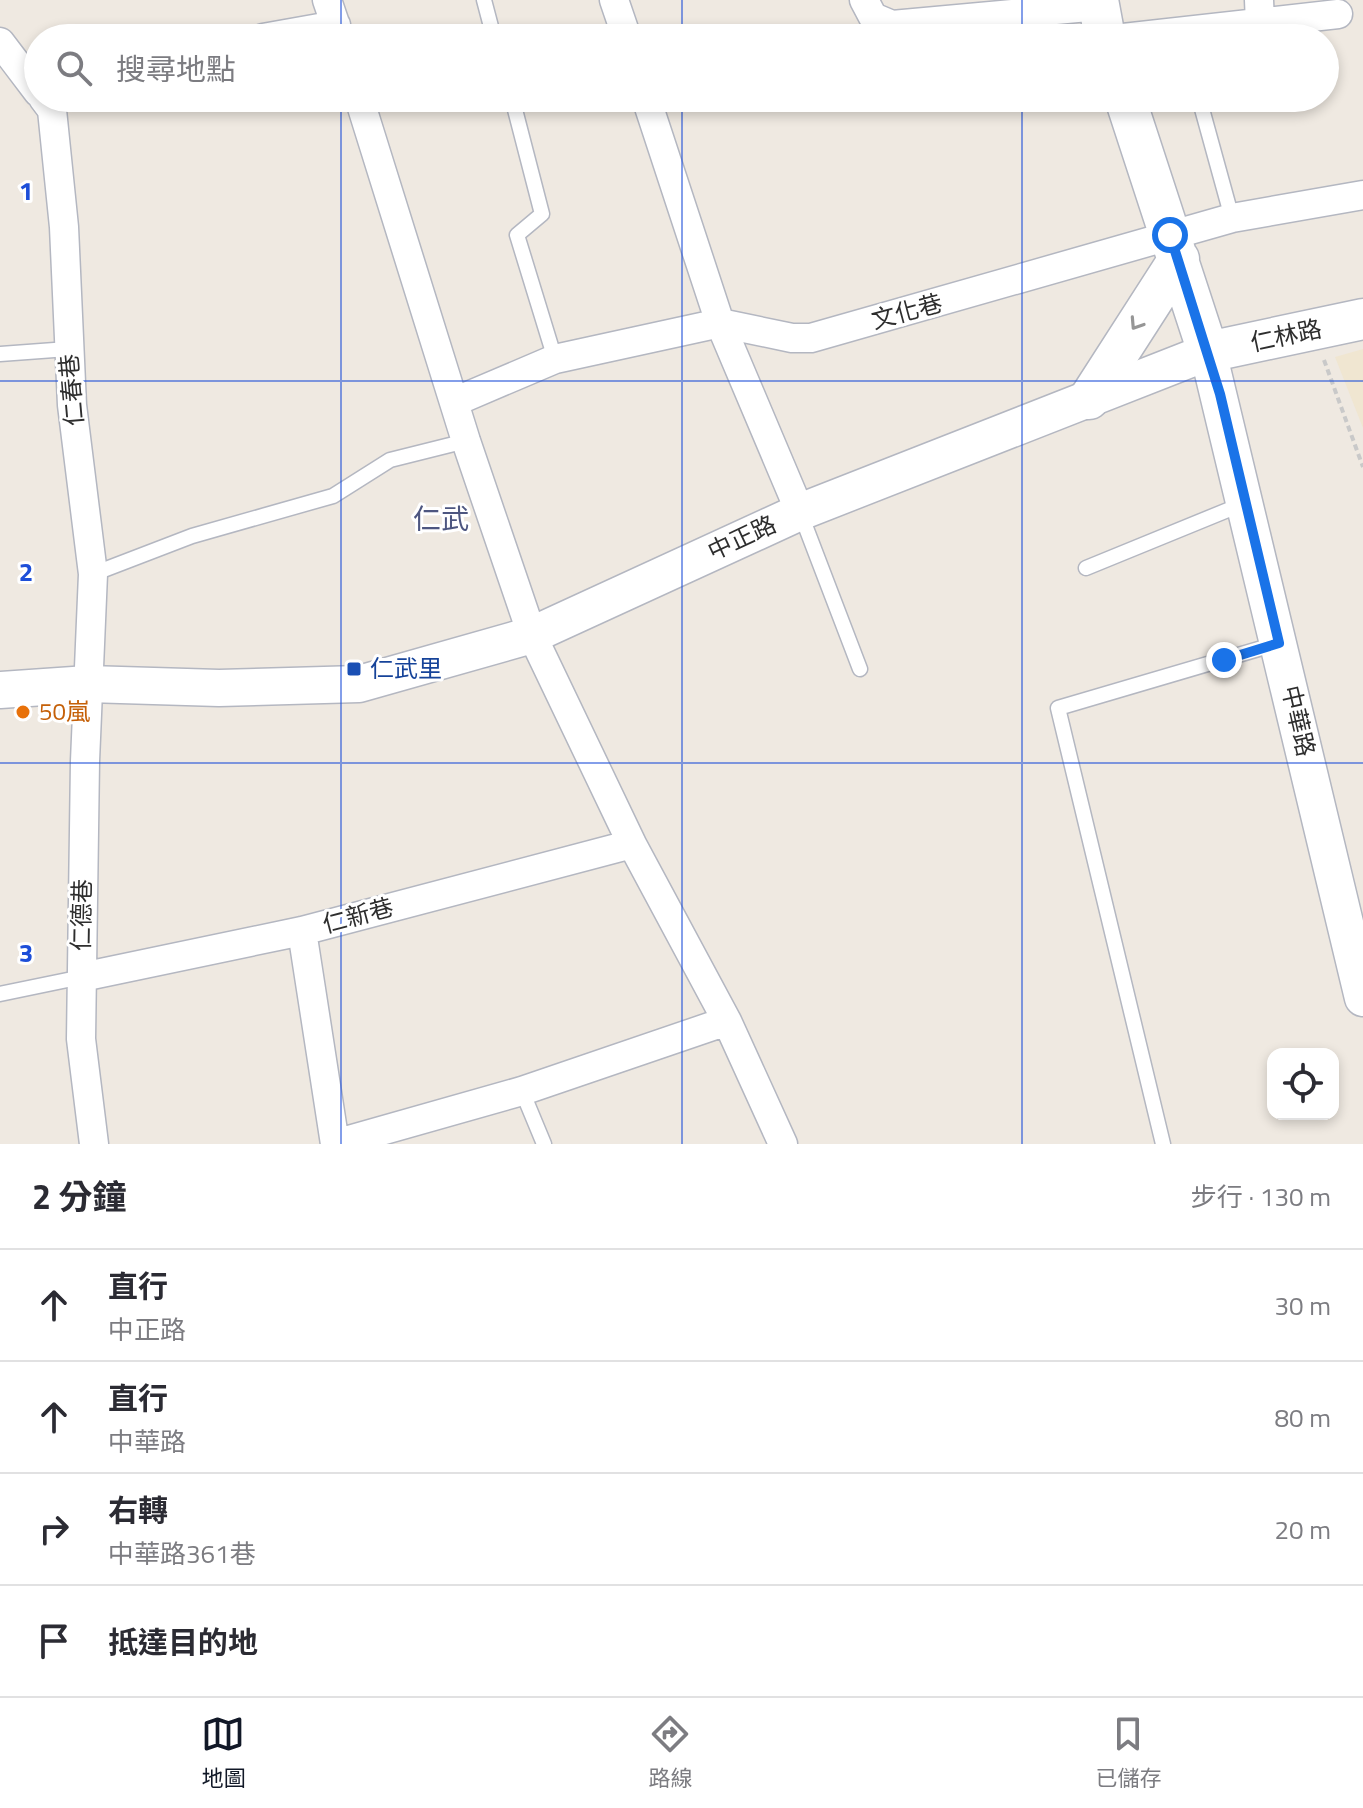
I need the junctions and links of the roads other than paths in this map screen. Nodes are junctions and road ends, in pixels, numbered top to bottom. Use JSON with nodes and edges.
{"nodes":[{"id":1,"x":484,"y":0,"type":"edge"},
{"id":2,"x":614,"y":0,"type":"edge"},
{"id":3,"x":864,"y":0,"type":"edge"},
{"id":4,"x":1260,"y":12,"type":"edge"},
{"id":5,"x":1338,"y":14,"type":"dead end"},
{"id":6,"x":1101,"y":15,"type":"edge"},
{"id":7,"x":490,"y":24,"type":"edge"},
{"id":8,"x":622,"y":24,"type":"edge"},
{"id":9,"x":890,"y":24,"type":"edge"},
{"id":10,"x":913,"y":24,"type":"edge"},
{"id":11,"x":1219,"y":24,"type":"edge"},
{"id":12,"x":0,"y":42,"type":"edge"},
{"id":13,"x":24,"y":71,"type":"edge"},
{"id":14,"x":52,"y":112,"type":"edge"},
{"id":15,"x":363,"y":112,"type":"edge"},
{"id":16,"x":516,"y":112,"type":"edge"},
{"id":17,"x":651,"y":112,"type":"edge"},
{"id":18,"x":1130,"y":112,"type":"edge"},
{"id":19,"x":1203,"y":112,"type":"edge"},
{"id":20,"x":1363,"y":195,"type":"edge"},
{"id":21,"x":1232,"y":218,"type":"junction"},
{"id":22,"x":1174,"y":247,"type":"junction"},
{"id":23,"x":1363,"y":319,"type":"edge"},
{"id":24,"x":720,"y":323,"type":"junction"},
{"id":25,"x":68,"y":349,"type":"junction"},
{"id":26,"x":1208,"y":352,"type":"junction"},
{"id":27,"x":0,"y":354,"type":"edge"},
{"id":28,"x":555,"y":359,"type":"junction"},
{"id":29,"x":1089,"y":399,"type":"junction"},
{"id":30,"x":454,"y":402,"type":"junction"},
{"id":31,"x":466,"y":441,"type":"junction"},
{"id":32,"x":1245,"y":503,"type":"junction"},
{"id":33,"x":800,"y":512,"type":"junction"},
{"id":34,"x":1086,"y":568,"type":"dead end"},
{"id":35,"x":93,"y":574,"type":"junction"},
{"id":36,"x":532,"y":635,"type":"junction"},
{"id":37,"x":1279,"y":643,"type":"junction"},
{"id":38,"x":860,"y":669,"type":"dead end"},
{"id":39,"x":88,"y":684,"type":"junction"},
{"id":40,"x":0,"y":690,"type":"edge"},
{"id":41,"x":632,"y":844,"type":"junction"},
{"id":42,"x":302,"y":931,"type":"junction"},
{"id":43,"x":82,"y":977,"type":"junction"},
{"id":44,"x":0,"y":994,"type":"edge"},
{"id":45,"x":1363,"y":998,"type":"edge"},
{"id":46,"x":727,"y":1021,"type":"junction"},
{"id":47,"x":522,"y":1091,"type":"junction"},
{"id":48,"x":94,"y":1144,"type":"edge"},
{"id":49,"x":335,"y":1144,"type":"edge"},
{"id":50,"x":544,"y":1144,"type":"edge"},
{"id":51,"x":783,"y":1144,"type":"edge"},
{"id":52,"x":1163,"y":1144,"type":"edge"}],
"edges":[{"from":1,"to":7,"type":"lane"},
{"from":2,"to":8,"type":"street"},
{"from":3,"to":9,"type":"street"},
{"from":4,"to":5,"type":"street"},
{"from":4,"to":11,"type":"street"},
{"from":6,"to":10,"type":"street"},
{"from":12,"to":13,"type":"street","name":"仁春巷"},
{"from":14,"to":25,"type":"street","name":"仁春巷"},
{"from":15,"to":30,"type":"street"},
{"from":16,"to":28,"type":"lane"},
{"from":17,"to":24,"type":"street"},
{"from":18,"to":22,"type":"main road"},
{"from":19,"to":21,"type":"lane"},
{"from":20,"to":21,"type":"street","name":"文化巷"},
{"from":21,"to":22,"type":"street","name":"文化巷"},
{"from":22,"to":24,"type":"street","name":"文化巷"},
{"from":22,"to":26,"type":"main road"},
{"from":22,"to":29,"type":"main road","one_way":true},
{"from":23,"to":26,"type":"main road","name":"仁林路"},
{"from":24,"to":28,"type":"street","name":"文化巷"},
{"from":24,"to":33,"type":"street"},
{"from":25,"to":27,"type":"lane"},
{"from":25,"to":35,"type":"street","name":"仁春巷"},
{"from":26,"to":29,"type":"street","name":"中正路"},
{"from":26,"to":32,"type":"street","name":"中華路"},
{"from":28,"to":30,"type":"street","name":"文化巷"},
{"from":29,"to":33,"type":"street","name":"中正路"},
{"from":30,"to":31,"type":"street"},
{"from":31,"to":35,"type":"lane"},
{"from":31,"to":36,"type":"street"},
{"from":32,"to":34,"type":"lane"},
{"from":32,"to":37,"type":"street","name":"中華路"},
{"from":33,"to":36,"type":"street","name":"中正路"},
{"from":33,"to":38,"type":"lane"},
{"from":35,"to":39,"type":"street","name":"仁春巷"},
{"from":36,"to":39,"type":"street","name":"中正路"},
{"from":36,"to":41,"type":"street"},
{"from":37,"to":45,"type":"street","name":"中華路"},
{"from":37,"to":52,"type":"lane"},
{"from":39,"to":40,"type":"street","name":"中正路"},
{"from":39,"to":43,"type":"street","name":"仁德巷"},
{"from":41,"to":42,"type":"street","name":"仁新巷"},
{"from":41,"to":46,"type":"street"},
{"from":42,"to":43,"type":"street","name":"仁新巷"},
{"from":42,"to":49,"type":"street"},
{"from":43,"to":44,"type":"lane"},
{"from":43,"to":48,"type":"street","name":"仁德巷"},
{"from":46,"to":47,"type":"street"},
{"from":46,"to":51,"type":"street"},
{"from":47,"to":49,"type":"street"},
{"from":47,"to":50,"type":"lane"}]}
